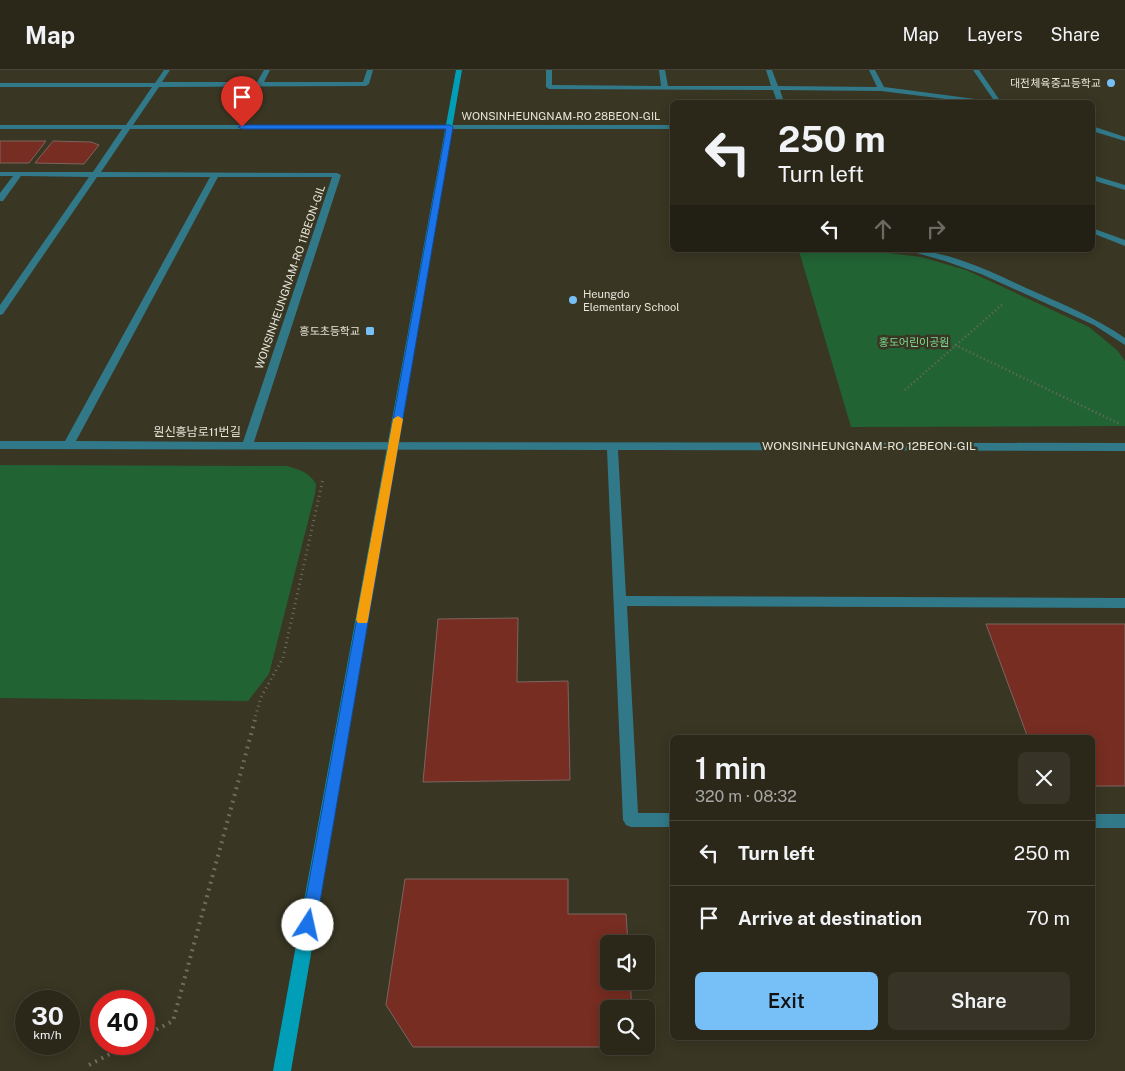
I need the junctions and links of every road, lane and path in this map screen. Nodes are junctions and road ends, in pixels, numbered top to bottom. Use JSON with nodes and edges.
{"nodes":[{"id":1,"x":167,"y":70,"type":"edge"},
{"id":2,"x":267,"y":70,"type":"edge"},
{"id":3,"x":370,"y":70,"type":"edge"},
{"id":4,"x":459,"y":70,"type":"edge"},
{"id":5,"x":549,"y":70,"type":"edge"},
{"id":6,"x":662,"y":70,"type":"edge"},
{"id":7,"x":768,"y":70,"type":"edge"},
{"id":8,"x":872,"y":70,"type":"edge"},
{"id":9,"x":976,"y":70,"type":"edge"},
{"id":10,"x":158,"y":84,"type":"junction"},
{"id":11,"x":260,"y":84,"type":"junction"},
{"id":12,"x":0,"y":85,"type":"edge"},
{"id":13,"x":665,"y":87,"type":"junction"},
{"id":14,"x":775,"y":87,"type":"junction"},
{"id":15,"x":881,"y":89,"type":"junction"},
{"id":16,"x":779,"y":100,"type":"edge"},
{"id":17,"x":967,"y":100,"type":"edge"},
{"id":18,"x":997,"y":100,"type":"edge"},
{"id":19,"x":0,"y":127,"type":"edge"},
{"id":20,"x":128,"y":127,"type":"junction"},
{"id":21,"x":450,"y":127,"type":"junction"},
{"id":22,"x":670,"y":128,"type":"edge"},
{"id":23,"x":1095,"y":129,"type":"edge"},
{"id":24,"x":1125,"y":139,"type":"edge"},
{"id":25,"x":0,"y":174,"type":"edge"},
{"id":26,"x":19,"y":174,"type":"junction"},
{"id":27,"x":95,"y":174,"type":"junction"},
{"id":28,"x":215,"y":175,"type":"junction"},
{"id":29,"x":1095,"y":178,"type":"edge"},
{"id":30,"x":1125,"y":188,"type":"edge"},
{"id":31,"x":0,"y":199,"type":"edge"},
{"id":32,"x":1095,"y":231,"type":"edge"},
{"id":33,"x":1125,"y":243,"type":"edge"},
{"id":34,"x":918,"y":252,"type":"edge"},
{"id":35,"x":1010,"y":298,"type":"dead end"},
{"id":36,"x":0,"y":312,"type":"edge"},
{"id":37,"x":1125,"y":342,"type":"edge"},
{"id":38,"x":955,"y":345,"type":"junction"},
{"id":39,"x":905,"y":390,"type":"dead end"},
{"id":40,"x":1125,"y":426,"type":"edge"},
{"id":41,"x":0,"y":445,"type":"edge"},
{"id":42,"x":69,"y":445,"type":"junction"},
{"id":43,"x":247,"y":446,"type":"junction"},
{"id":44,"x":394,"y":446,"type":"junction"},
{"id":45,"x":612,"y":446,"type":"junction"},
{"id":46,"x":1125,"y":447,"type":"edge"},
{"id":47,"x":323,"y":479,"type":"dead end"},
{"id":48,"x":620,"y":601,"type":"junction"},
{"id":49,"x":1125,"y":603,"type":"edge"},
{"id":50,"x":670,"y":820,"type":"edge"},
{"id":51,"x":1095,"y":821,"type":"edge"},
{"id":52,"x":1125,"y":821,"type":"edge"},
{"id":53,"x":155,"y":1030,"type":"edge"},
{"id":54,"x":107,"y":1055,"type":"edge"},
{"id":55,"x":89,"y":1064,"type":"dead end"},
{"id":56,"x":282,"y":1071,"type":"edge"}],
"edges":[{"from":1,"to":10,"type":"street"},
{"from":2,"to":11,"type":"street"},
{"from":3,"to":11,"type":"street"},
{"from":4,"to":21,"type":"street"},
{"from":5,"to":13,"type":"street"},
{"from":6,"to":13,"type":"street"},
{"from":7,"to":14,"type":"street"},
{"from":8,"to":15,"type":"street"},
{"from":9,"to":18,"type":"street"},
{"from":10,"to":11,"type":"street"},
{"from":10,"to":12,"type":"street"},
{"from":10,"to":20,"type":"street"},
{"from":13,"to":14,"type":"street"},
{"from":14,"to":15,"type":"street"},
{"from":14,"to":16,"type":"street"},
{"from":15,"to":17,"type":"street"},
{"from":19,"to":20,"type":"street","name":"WONSINHEUNGNAM-RO 28BEON-GIL"},
{"from":20,"to":21,"type":"street","name":"WONSINHEUNGNAM-RO 28BEON-GIL"},
{"from":20,"to":27,"type":"street"},
{"from":21,"to":22,"type":"street","name":"WONSINHEUNGNAM-RO 28BEON-GIL"},
{"from":21,"to":44,"type":"street"},
{"from":23,"to":24,"type":"street"},
{"from":25,"to":26,"type":"street","name":"WONSINHEUNGNAM-RO 11BEON-GIL"},
{"from":26,"to":27,"type":"street","name":"WONSINHEUNGNAM-RO 11BEON-GIL"},
{"from":26,"to":31,"type":"street"},
{"from":27,"to":28,"type":"street","name":"WONSINHEUNGNAM-RO 11BEON-GIL"},
{"from":27,"to":36,"type":"street"},
{"from":28,"to":42,"type":"street"},
{"from":28,"to":43,"type":"street","name":"WONSINHEUNGNAM-RO 11BEON-GIL"},
{"from":29,"to":30,"type":"street"},
{"from":32,"to":33,"type":"street"},
{"from":34,"to":37,"type":"street"},
{"from":35,"to":38,"type":"path"},
{"from":38,"to":39,"type":"path"},
{"from":38,"to":40,"type":"path"},
{"from":41,"to":42,"type":"street","name":"원신흥남로11번길"},
{"from":42,"to":43,"type":"street","name":"원신흥남로11번길"},
{"from":43,"to":44,"type":"street","name":"원신흥남로11번길"},
{"from":44,"to":45,"type":"street","name":"WONSINHEUNGNAM-RO 12BEON-GIL"},
{"from":44,"to":56,"type":"street"},
{"from":45,"to":46,"type":"street","name":"WONSINHEUNGNAM-RO 12BEON-GIL"},
{"from":45,"to":48,"type":"street"},
{"from":47,"to":53,"type":"path"},
{"from":48,"to":49,"type":"street"},
{"from":48,"to":50,"type":"street"},
{"from":51,"to":52,"type":"street"},
{"from":54,"to":55,"type":"path"}]}
